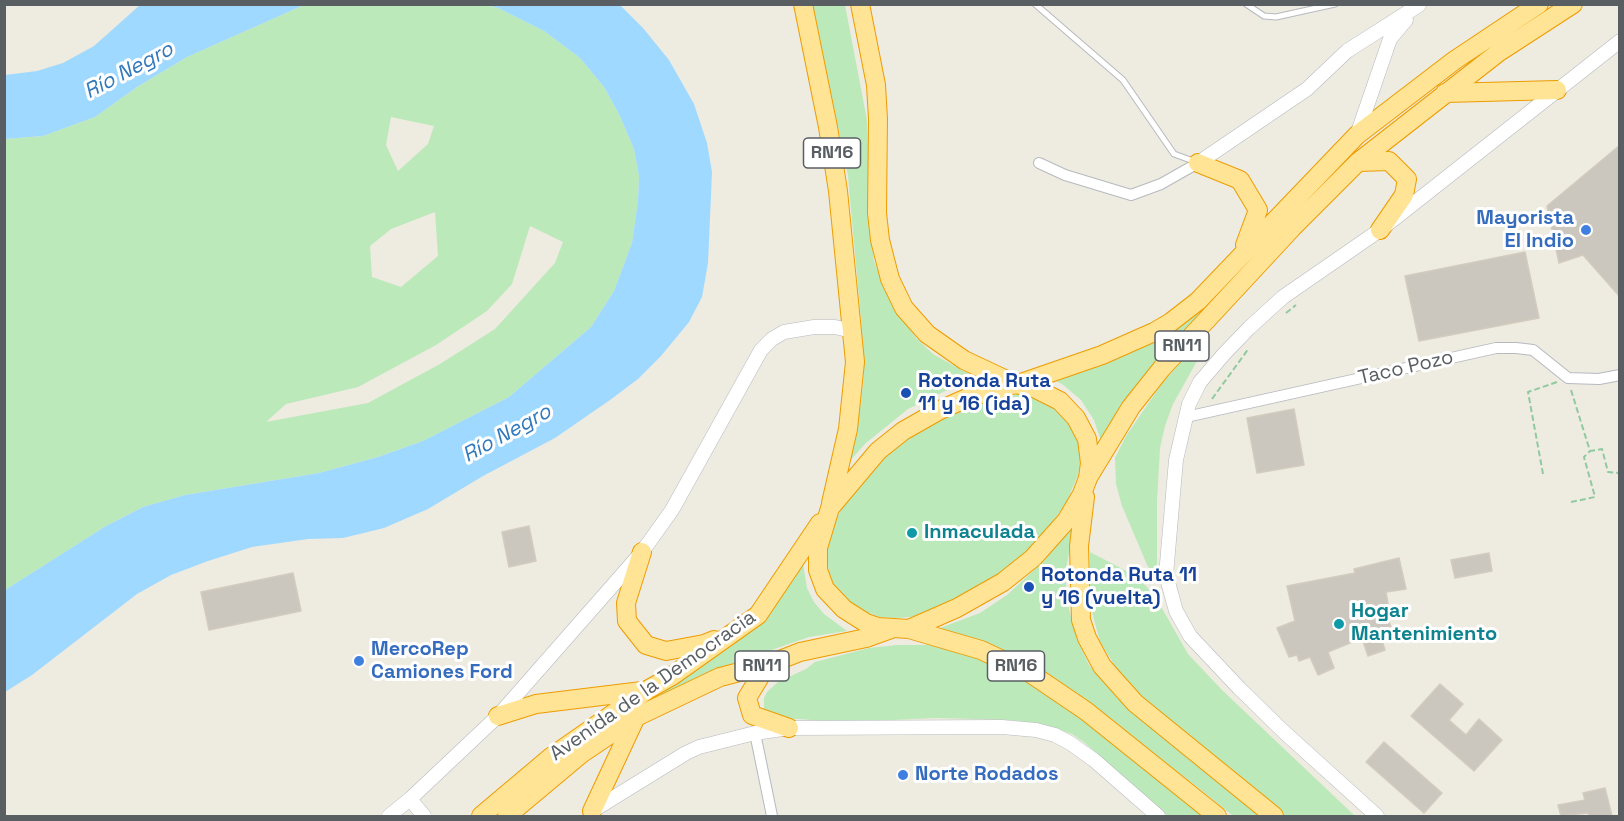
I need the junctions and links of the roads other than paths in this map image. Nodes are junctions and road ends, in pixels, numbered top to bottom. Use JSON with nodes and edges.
{"nodes":[{"id":1,"x":802,"y":4,"type":"edge"},
{"id":2,"x":860,"y":4,"type":"edge"},
{"id":3,"x":1035,"y":4,"type":"edge"},
{"id":4,"x":1246,"y":4,"type":"edge"},
{"id":5,"x":1335,"y":4,"type":"edge"},
{"id":6,"x":1539,"y":4,"type":"edge"},
{"id":7,"x":1573,"y":4,"type":"edge"},
{"id":8,"x":1418,"y":5,"type":"edge"},
{"id":9,"x":1620,"y":41,"type":"edge"},
{"id":10,"x":1557,"y":90,"type":"junction"},
{"id":11,"x":1445,"y":93,"type":"junction"},
{"id":12,"x":1357,"y":135,"type":"junction"},
{"id":13,"x":1358,"y":162,"type":"junction"},
{"id":14,"x":1039,"y":163,"type":"dead end"},
{"id":15,"x":1198,"y":163,"type":"junction"},
{"id":16,"x":1380,"y":230,"type":"junction"},
{"id":17,"x":1240,"y":257,"type":"junction"},
{"id":18,"x":852,"y":331,"type":"junction"},
{"id":19,"x":1620,"y":375,"type":"edge"},
{"id":20,"x":1016,"y":384,"type":"junction"},
{"id":21,"x":1186,"y":417,"type":"junction"},
{"id":22,"x":1087,"y":480,"type":"junction"},
{"id":23,"x":829,"y":509,"type":"junction"},
{"id":24,"x":642,"y":552,"type":"junction"},
{"id":25,"x":737,"y":629,"type":"junction"},
{"id":26,"x":901,"y":629,"type":"junction"},
{"id":27,"x":767,"y":664,"type":"junction"},
{"id":28,"x":647,"y":690,"type":"junction"},
{"id":29,"x":498,"y":716,"type":"junction"},
{"id":30,"x":636,"y":717,"type":"junction"},
{"id":31,"x":789,"y":728,"type":"junction"},
{"id":32,"x":755,"y":733,"type":"junction"},
{"id":33,"x":410,"y":799,"type":"junction"},
{"id":34,"x":589,"y":814,"type":"edge"},
{"id":35,"x":389,"y":816,"type":"edge"},
{"id":36,"x":424,"y":816,"type":"edge"},
{"id":37,"x":481,"y":816,"type":"edge"},
{"id":38,"x":507,"y":816,"type":"edge"},
{"id":39,"x":772,"y":816,"type":"edge"},
{"id":40,"x":1158,"y":816,"type":"edge"},
{"id":41,"x":1217,"y":816,"type":"edge"},
{"id":42,"x":1274,"y":816,"type":"edge"},
{"id":43,"x":1377,"y":816,"type":"edge"}],
"edges":[{"from":1,"to":18,"type":"highway","number":"RN16"},
{"from":2,"to":20,"type":"highway","number":"RN16"},
{"from":3,"to":15,"type":"lane"},
{"from":4,"to":5,"type":"lane"},
{"from":6,"to":12,"type":"highway","number":"RN11"},
{"from":7,"to":11,"type":"highway","number":"RN11"},
{"from":8,"to":12,"type":"street"},
{"from":8,"to":15,"type":"street"},
{"from":9,"to":10,"type":"street"},
{"from":10,"to":11,"type":"highway"},
{"from":10,"to":16,"type":"street"},
{"from":11,"to":13,"type":"highway","number":"RN11"},
{"from":12,"to":17,"type":"highway","number":"RN11"},
{"from":13,"to":16,"type":"highway"},
{"from":13,"to":22,"type":"highway","number":"RN11"},
{"from":14,"to":15,"type":"street"},
{"from":15,"to":17,"type":"highway"},
{"from":16,"to":21,"type":"street"},
{"from":17,"to":20,"type":"highway","number":"RN11"},
{"from":18,"to":23,"type":"highway","number":"RN16"},
{"from":18,"to":24,"type":"street"},
{"from":19,"to":21,"type":"street","name":"Taco Pozo"},
{"from":20,"to":22,"type":"highway","number":"RN11"},
{"from":20,"to":23,"type":"highway","number":"RN11"},
{"from":21,"to":43,"type":"street"},
{"from":22,"to":26,"type":"highway","number":"RN11"},
{"from":22,"to":42,"type":"highway"},
{"from":23,"to":25,"type":"highway","name":"Avenida de la Democracia","number":"RN11"},
{"from":23,"to":26,"type":"highway","number":"RN11"},
{"from":24,"to":25,"type":"highway"},
{"from":24,"to":29,"type":"street"},
{"from":25,"to":28,"type":"highway","name":"Avenida de la Democracia","number":"RN11"},
{"from":26,"to":27,"type":"highway","name":"Avenida de la Democracia","number":"RN11"},
{"from":26,"to":41,"type":"highway","number":"RN16"},
{"from":27,"to":30,"type":"highway","name":"Avenida de la Democracia","number":"RN11"},
{"from":27,"to":31,"type":"highway"},
{"from":28,"to":29,"type":"highway"},
{"from":28,"to":37,"type":"highway","name":"Avenida de la Democracia","number":"RN11"},
{"from":29,"to":33,"type":"street"},
{"from":30,"to":34,"type":"highway"},
{"from":30,"to":38,"type":"highway","name":"Avenida de la Democracia","number":"RN11"},
{"from":31,"to":32,"type":"street"},
{"from":31,"to":40,"type":"street"},
{"from":32,"to":34,"type":"street"},
{"from":32,"to":39,"type":"street"},
{"from":33,"to":35,"type":"street"},
{"from":33,"to":36,"type":"street"}]}
